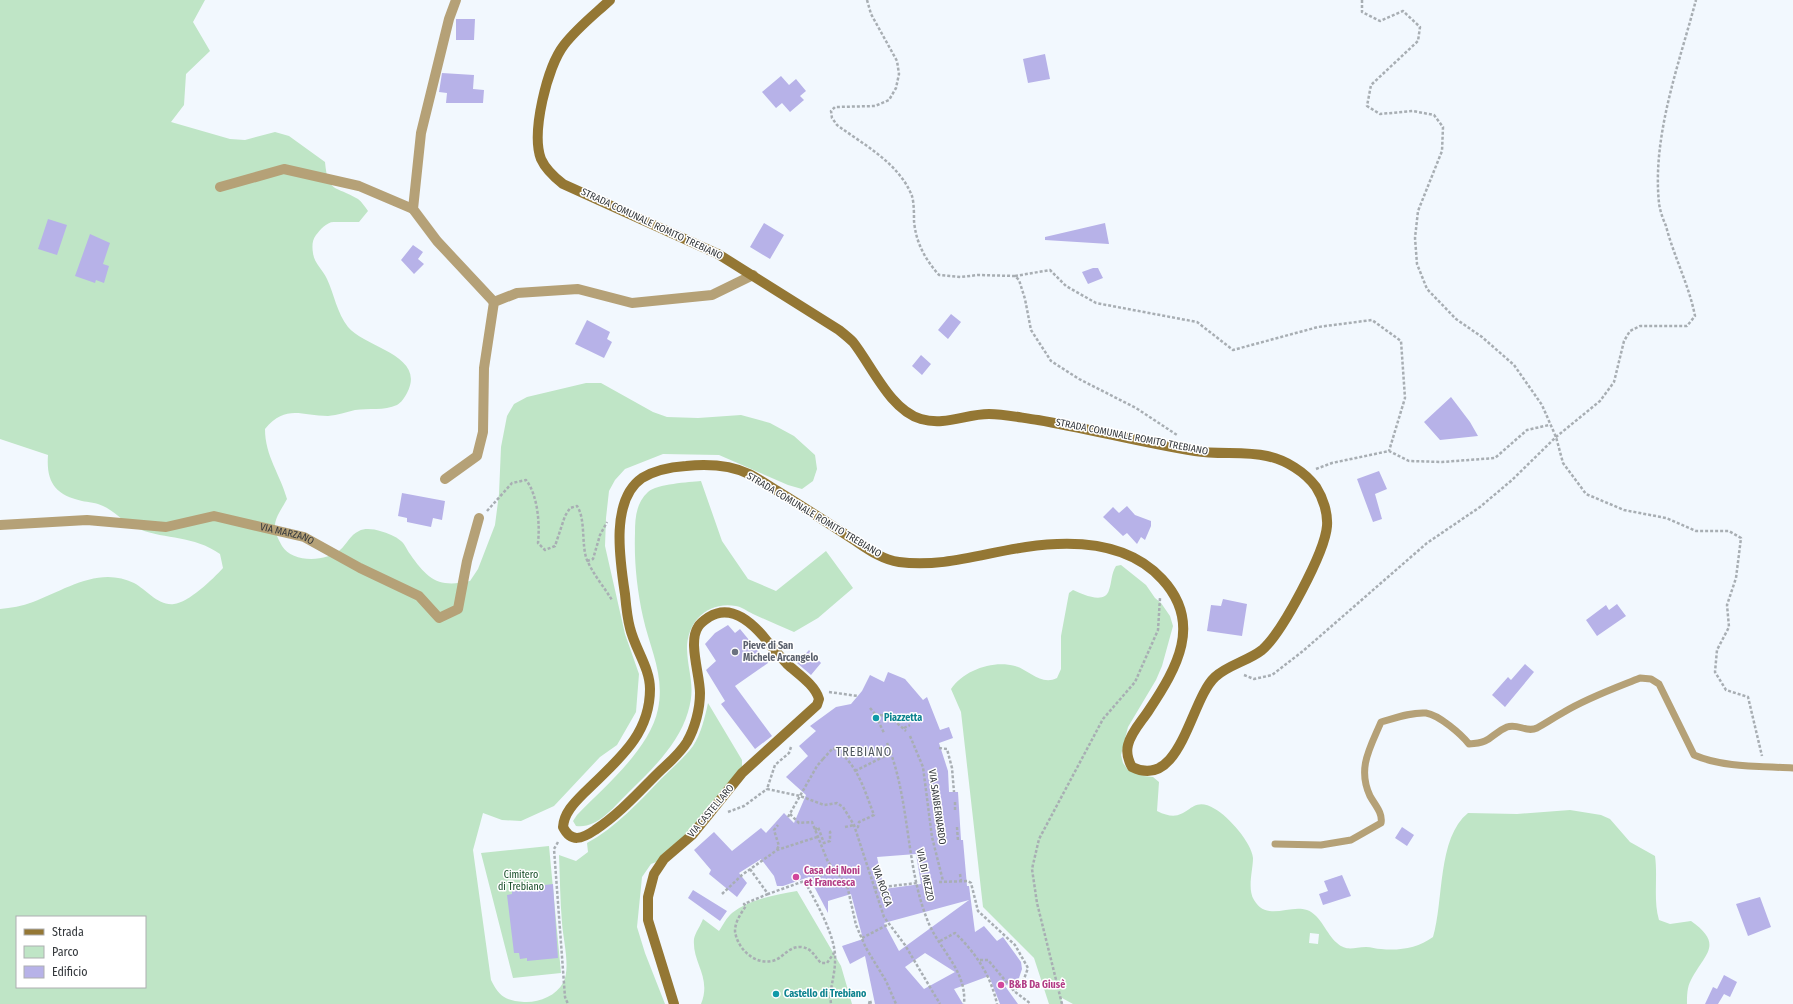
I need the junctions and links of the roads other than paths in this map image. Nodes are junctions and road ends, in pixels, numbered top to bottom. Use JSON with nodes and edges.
{"nodes":[{"id":1,"x":456,"y":0,"type":"edge"},
{"id":2,"x":610,"y":0,"type":"edge"},
{"id":3,"x":220,"y":187,"type":"dead end"},
{"id":4,"x":413,"y":209,"type":"junction"},
{"id":5,"x":753,"y":275,"type":"junction"},
{"id":6,"x":494,"y":302,"type":"junction"},
{"id":7,"x":445,"y":479,"type":"dead end"},
{"id":8,"x":479,"y":518,"type":"road end"},
{"id":9,"x":0,"y":526,"type":"edge"},
{"id":10,"x":815,"y":690,"type":"joint"},
{"id":11,"x":1793,"y":768,"type":"edge"},
{"id":12,"x":1276,"y":844,"type":"dead end"},
{"id":13,"x":674,"y":1004,"type":"edge"}],
"edges":[{"from":1,"to":4,"type":"street"},
{"from":2,"to":5,"type":"street","name":"STRADA COMUNALE ROMITO TREBIANO"},
{"from":3,"to":4,"type":"street"},
{"from":4,"to":6,"type":"street"},
{"from":5,"to":6,"type":"street"},
{"from":5,"to":10,"type":"street","name":"STRADA COMUNALE ROMITO TREBIANO"},
{"from":6,"to":7,"type":"street"},
{"from":8,"to":9,"type":"street","name":"VIA MARZANO"},
{"from":10,"to":13,"type":"street","name":"VIA CASTELLARO"},
{"from":11,"to":12,"type":"lane"}]}
